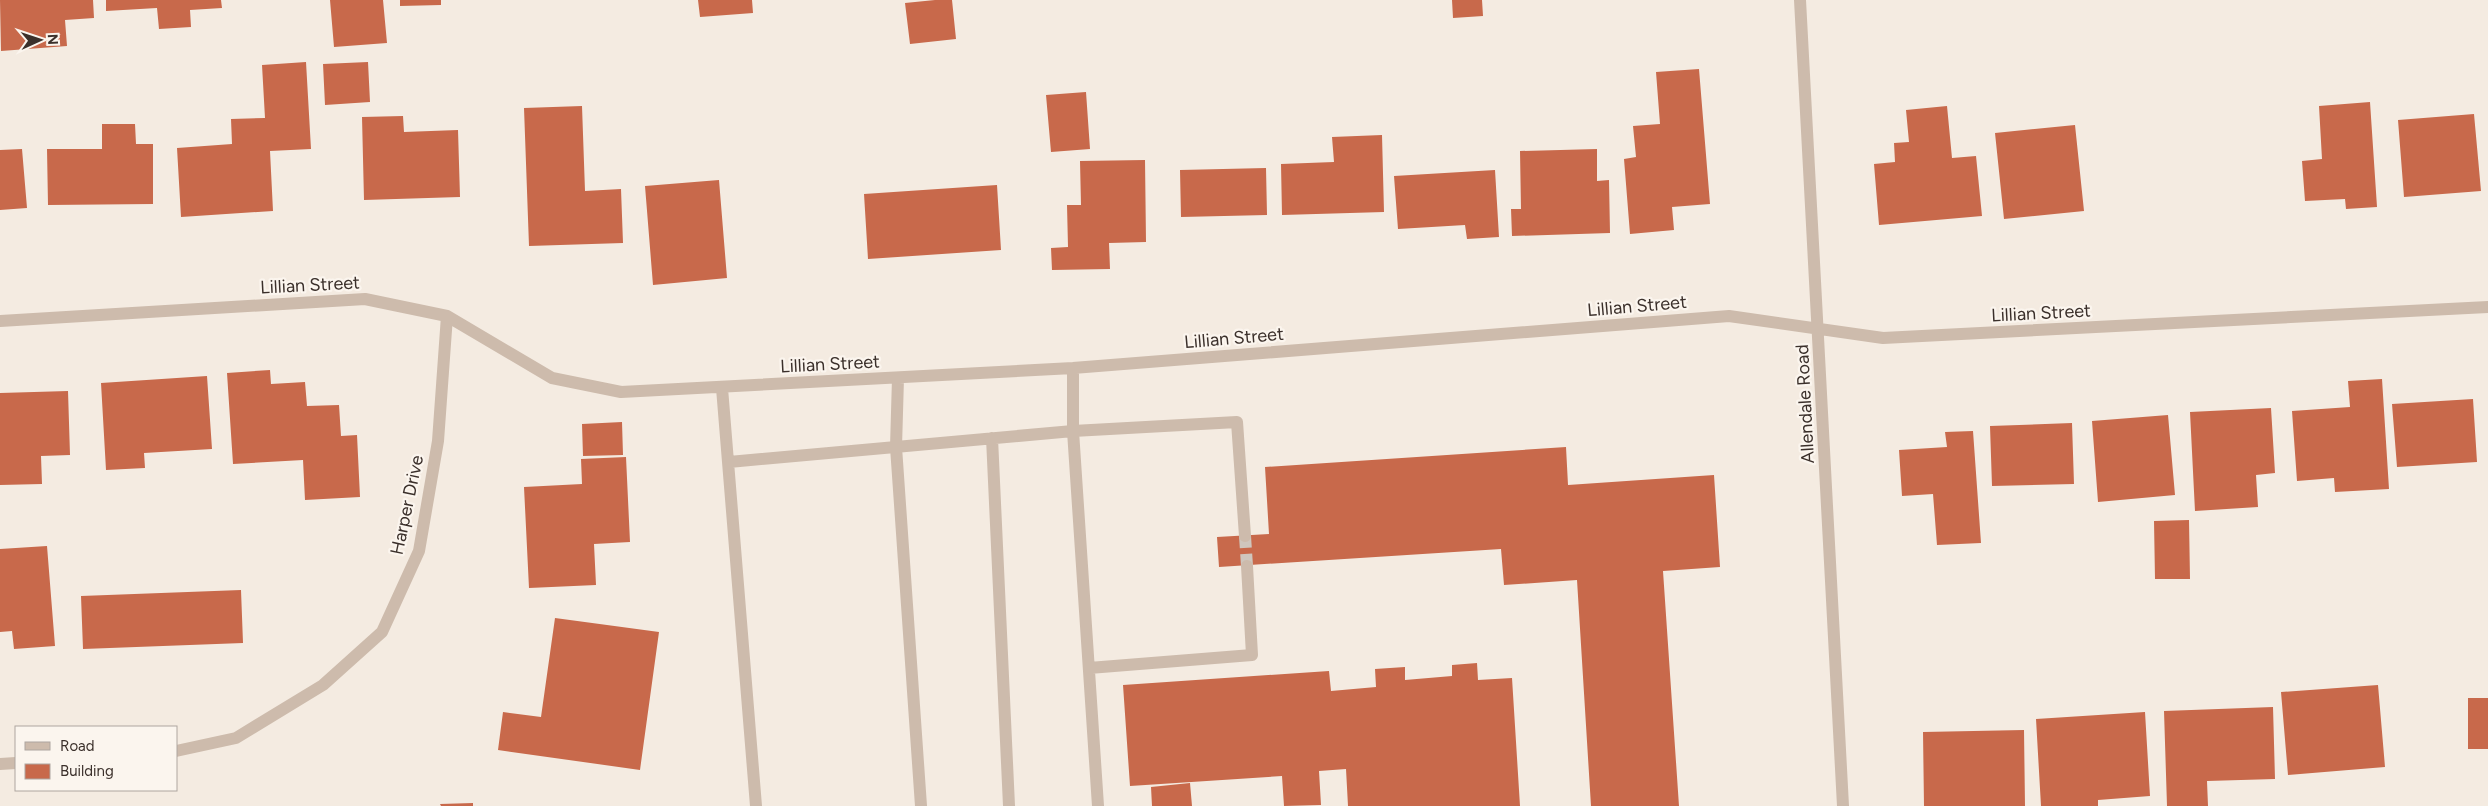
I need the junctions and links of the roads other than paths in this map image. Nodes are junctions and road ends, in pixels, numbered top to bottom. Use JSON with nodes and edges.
{"nodes":[{"id":1,"x":1800,"y":0,"type":"edge"},
{"id":2,"x":2488,"y":307,"type":"edge"},
{"id":3,"x":447,"y":316,"type":"junction"},
{"id":4,"x":0,"y":321,"type":"edge"},
{"id":5,"x":1819,"y":327,"type":"junction"},
{"id":6,"x":1073,"y":368,"type":"junction"},
{"id":7,"x":898,"y":378,"type":"junction"},
{"id":8,"x":722,"y":388,"type":"junction"},
{"id":9,"x":1073,"y":432,"type":"junction"},
{"id":10,"x":992,"y":438,"type":"junction"},
{"id":11,"x":896,"y":447,"type":"junction"},
{"id":12,"x":729,"y":462,"type":"junction"},
{"id":13,"x":1245,"y":536,"type":"tunnel mouth"},
{"id":14,"x":1247,"y":566,"type":"tunnel mouth"},
{"id":15,"x":1089,"y":668,"type":"junction"},
{"id":16,"x":178,"y":751,"type":"edge"},
{"id":17,"x":15,"y":763,"type":"edge"},
{"id":18,"x":0,"y":764,"type":"edge"},
{"id":19,"x":756,"y":806,"type":"edge"},
{"id":20,"x":921,"y":806,"type":"edge"},
{"id":21,"x":1010,"y":806,"type":"edge"},
{"id":22,"x":1098,"y":806,"type":"edge"},
{"id":23,"x":1843,"y":806,"type":"edge"}],
"edges":[{"from":1,"to":5,"type":"street","name":"Allendale Road"},
{"from":2,"to":5,"type":"street","name":"Lillian Street"},
{"from":3,"to":4,"type":"street","name":"Lillian Street"},
{"from":3,"to":8,"type":"street","name":"Lillian Street"},
{"from":3,"to":16,"type":"street","name":"Harper Drive"},
{"from":5,"to":6,"type":"street","name":"Lillian Street"},
{"from":5,"to":23,"type":"street","name":"Allendale Road"},
{"from":6,"to":7,"type":"street","name":"Lillian Street"},
{"from":6,"to":9,"type":"street"},
{"from":7,"to":8,"type":"street","name":"Lillian Street"},
{"from":7,"to":11,"type":"street"},
{"from":8,"to":12,"type":"street"},
{"from":9,"to":10,"type":"street"},
{"from":9,"to":13,"type":"street"},
{"from":9,"to":15,"type":"street"},
{"from":10,"to":11,"type":"street"},
{"from":10,"to":21,"type":"street"},
{"from":11,"to":12,"type":"street"},
{"from":11,"to":20,"type":"street"},
{"from":12,"to":19,"type":"street"},
{"from":14,"to":15,"type":"street"},
{"from":15,"to":22,"type":"street"},
{"from":17,"to":18,"type":"street"}]}
